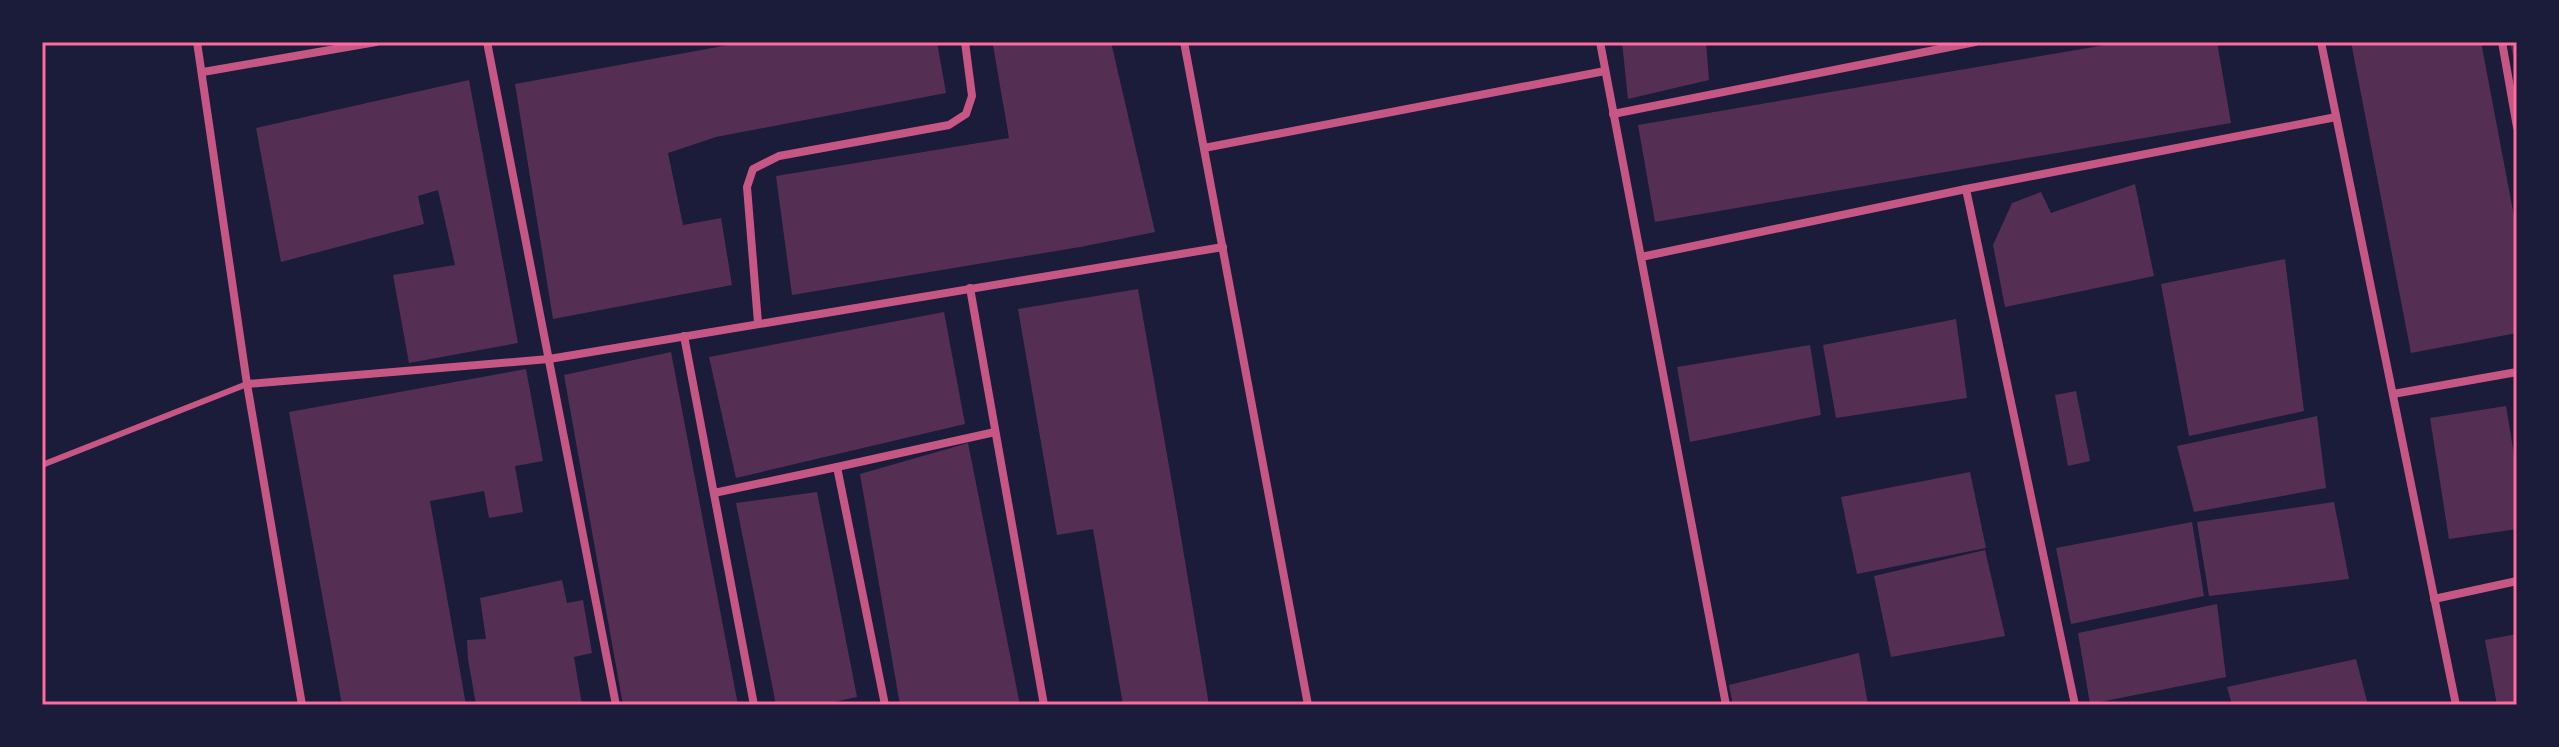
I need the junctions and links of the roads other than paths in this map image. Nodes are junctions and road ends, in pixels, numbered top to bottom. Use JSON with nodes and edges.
{"nodes":[{"id":1,"x":197,"y":42,"type":"edge"},
{"id":2,"x":376,"y":42,"type":"edge"},
{"id":3,"x":487,"y":42,"type":"edge"},
{"id":4,"x":965,"y":42,"type":"edge"},
{"id":5,"x":1184,"y":42,"type":"edge"},
{"id":6,"x":1600,"y":42,"type":"edge"},
{"id":7,"x":1975,"y":42,"type":"edge"},
{"id":8,"x":2321,"y":42,"type":"edge"},
{"id":9,"x":2502,"y":42,"type":"edge"},
{"id":10,"x":1605,"y":71,"type":"junction"},
{"id":11,"x":203,"y":72,"type":"junction"},
{"id":12,"x":1613,"y":114,"type":"junction"},
{"id":13,"x":2336,"y":117,"type":"junction"},
{"id":14,"x":2517,"y":124,"type":"edge"},
{"id":15,"x":1204,"y":148,"type":"junction"},
{"id":16,"x":1966,"y":189,"type":"junction"},
{"id":17,"x":1223,"y":247,"type":"junction"},
{"id":18,"x":1641,"y":257,"type":"junction"},
{"id":19,"x":970,"y":288,"type":"junction"},
{"id":20,"x":758,"y":323,"type":"junction"},
{"id":21,"x":684,"y":336,"type":"junction"},
{"id":22,"x":549,"y":359,"type":"junction"},
{"id":23,"x":2517,"y":372,"type":"edge"},
{"id":24,"x":247,"y":384,"type":"junction"},
{"id":25,"x":2393,"y":394,"type":"junction"},
{"id":26,"x":995,"y":432,"type":"junction"},
{"id":27,"x":42,"y":465,"type":"edge"},
{"id":28,"x":837,"y":467,"type":"junction"},
{"id":29,"x":714,"y":493,"type":"junction"},
{"id":30,"x":2517,"y":581,"type":"edge"},
{"id":31,"x":2434,"y":599,"type":"junction"},
{"id":32,"x":302,"y":705,"type":"edge"},
{"id":33,"x":616,"y":705,"type":"edge"},
{"id":34,"x":754,"y":705,"type":"edge"},
{"id":35,"x":885,"y":705,"type":"edge"},
{"id":36,"x":1044,"y":705,"type":"edge"},
{"id":37,"x":1308,"y":705,"type":"edge"},
{"id":38,"x":1726,"y":705,"type":"edge"},
{"id":39,"x":2075,"y":705,"type":"edge"},
{"id":40,"x":2456,"y":705,"type":"edge"}],
"edges":[{"from":1,"to":11,"type":"street"},
{"from":2,"to":11,"type":"street"},
{"from":3,"to":22,"type":"street"},
{"from":4,"to":20,"type":"street"},
{"from":5,"to":15,"type":"street"},
{"from":6,"to":10,"type":"street"},
{"from":7,"to":12,"type":"street"},
{"from":8,"to":13,"type":"street"},
{"from":9,"to":14,"type":"street"},
{"from":10,"to":12,"type":"street"},
{"from":10,"to":15,"type":"street"},
{"from":11,"to":24,"type":"street"},
{"from":12,"to":18,"type":"street"},
{"from":13,"to":16,"type":"street"},
{"from":13,"to":25,"type":"street"},
{"from":15,"to":17,"type":"street"},
{"from":16,"to":18,"type":"street"},
{"from":16,"to":39,"type":"street"},
{"from":17,"to":19,"type":"street"},
{"from":17,"to":37,"type":"street"},
{"from":18,"to":38,"type":"street"},
{"from":19,"to":20,"type":"street"},
{"from":19,"to":26,"type":"street"},
{"from":20,"to":21,"type":"street"},
{"from":21,"to":22,"type":"street"},
{"from":21,"to":29,"type":"street"},
{"from":22,"to":24,"type":"street"},
{"from":22,"to":33,"type":"street"},
{"from":23,"to":25,"type":"street"},
{"from":24,"to":27,"type":"lane"},
{"from":24,"to":32,"type":"street"},
{"from":25,"to":31,"type":"street"},
{"from":26,"to":28,"type":"street"},
{"from":26,"to":36,"type":"street"},
{"from":28,"to":29,"type":"street"},
{"from":28,"to":35,"type":"street"},
{"from":29,"to":34,"type":"street"},
{"from":30,"to":31,"type":"street"},
{"from":31,"to":40,"type":"street"}]}
